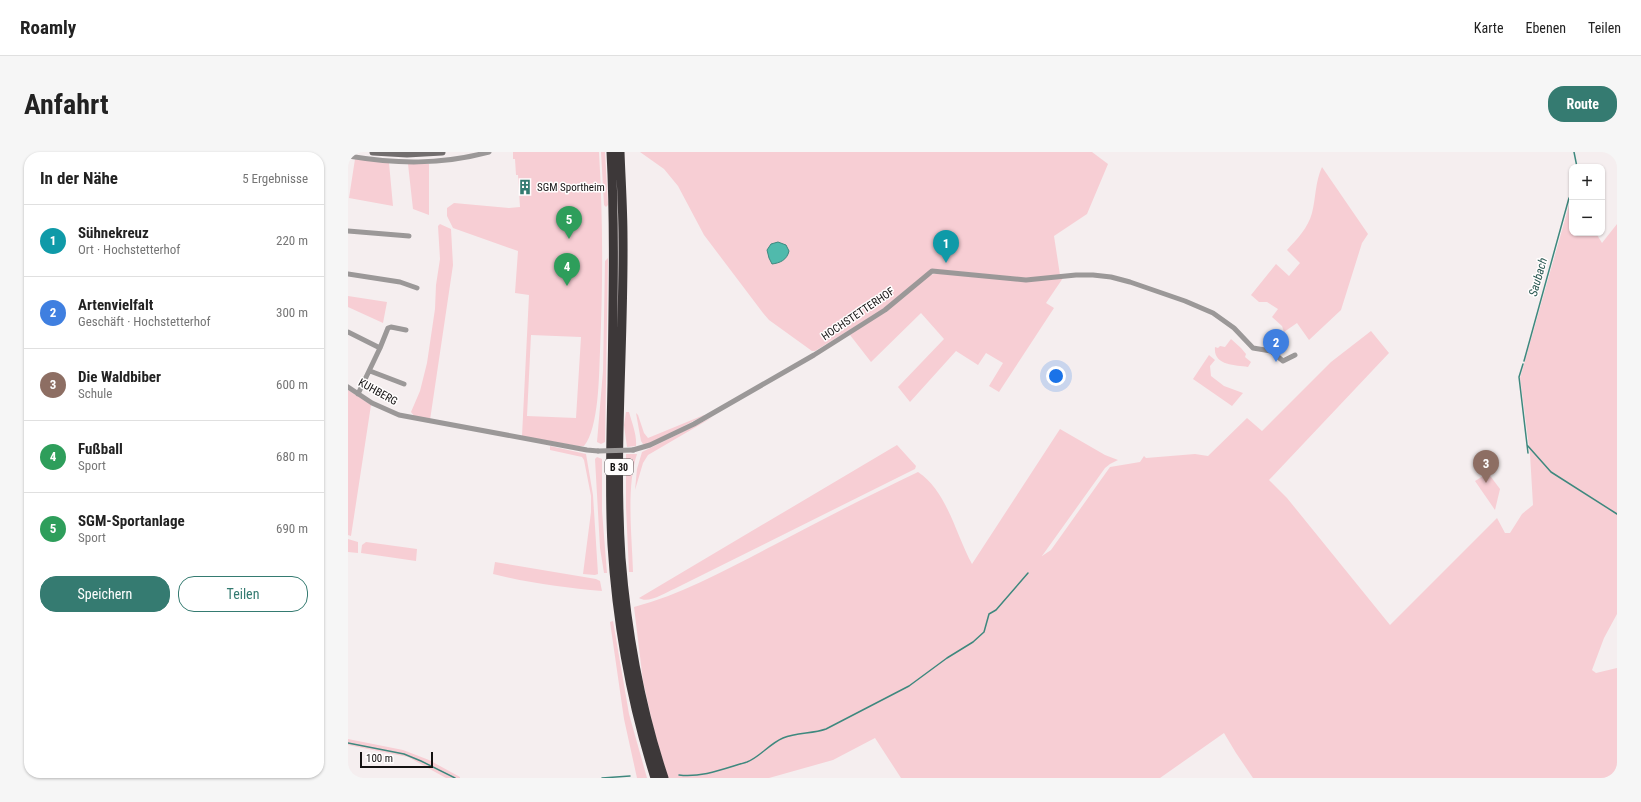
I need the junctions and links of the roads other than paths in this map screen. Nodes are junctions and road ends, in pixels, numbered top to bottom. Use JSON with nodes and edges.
{"nodes":[{"id":1,"x":373,"y":152,"type":"edge"},
{"id":2,"x":442,"y":152,"type":"edge"},
{"id":3,"x":489,"y":152,"type":"edge"},
{"id":4,"x":611,"y":152,"type":"edge"},
{"id":5,"x":620,"y":152,"type":"edge"},
{"id":6,"x":348,"y":156,"type":"edge"},
{"id":7,"x":348,"y":231,"type":"edge"},
{"id":8,"x":409,"y":236,"type":"dead end"},
{"id":9,"x":348,"y":274,"type":"edge"},
{"id":10,"x":417,"y":288,"type":"dead end"},
{"id":11,"x":406,"y":330,"type":"dead end"},
{"id":12,"x":348,"y":332,"type":"edge"},
{"id":13,"x":380,"y":348,"type":"junction"},
{"id":14,"x":1295,"y":355,"type":"dead end"},
{"id":15,"x":370,"y":371,"type":"junction"},
{"id":16,"x":404,"y":384,"type":"dead end"},
{"id":17,"x":348,"y":387,"type":"edge"},
{"id":18,"x":358,"y":394,"type":"junction"},
{"id":19,"x":640,"y":450,"type":"joint"},
{"id":20,"x":655,"y":778,"type":"edge"},
{"id":21,"x":664,"y":778,"type":"edge"}],
"edges":[{"from":1,"to":2,"type":"main road"},
{"from":3,"to":6,"type":"street"},
{"from":4,"to":20,"type":"highway","number":"B 30"},
{"from":5,"to":21,"type":"highway","number":"B 30"},
{"from":7,"to":8,"type":"street"},
{"from":9,"to":10,"type":"street"},
{"from":11,"to":13,"type":"street"},
{"from":12,"to":13,"type":"street"},
{"from":13,"to":15,"type":"street"},
{"from":14,"to":19,"type":"street","name":"HOCHSTETTERHOF"},
{"from":15,"to":16,"type":"street"},
{"from":15,"to":18,"type":"street"},
{"from":17,"to":18,"type":"street","name":"KUHBERG"},
{"from":18,"to":19,"type":"street","name":"KUHBERG","bridge":true}]}
